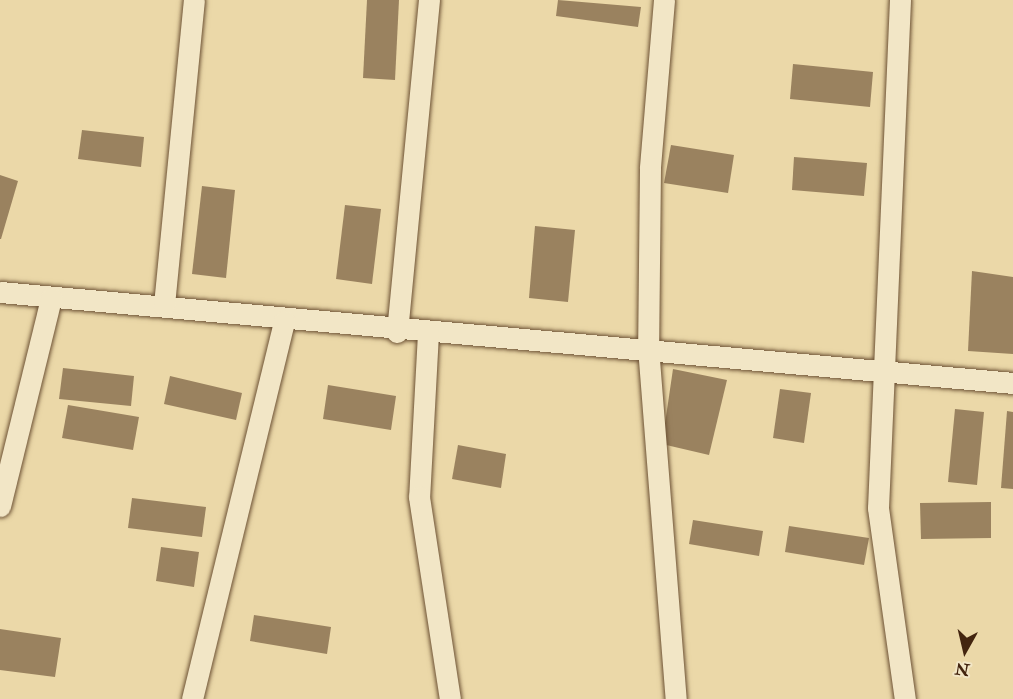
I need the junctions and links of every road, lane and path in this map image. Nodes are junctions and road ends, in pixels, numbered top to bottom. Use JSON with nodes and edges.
{"nodes":[{"id":1,"x":194,"y":0,"type":"edge"},
{"id":2,"x":429,"y":0,"type":"edge"},
{"id":3,"x":664,"y":0,"type":"edge"},
{"id":4,"x":900,"y":0,"type":"edge"},
{"id":5,"x":0,"y":292,"type":"edge"},
{"id":6,"x":51,"y":298,"type":"junction"},
{"id":7,"x":164,"y":305,"type":"junction"},
{"id":8,"x":284,"y":321,"type":"junction"},
{"id":9,"x":397,"y":332,"type":"junction"},
{"id":10,"x":428,"y":333,"type":"junction"},
{"id":11,"x":648,"y":347,"type":"junction"},
{"id":12,"x":884,"y":374,"type":"junction"},
{"id":13,"x":1013,"y":383,"type":"edge"},
{"id":14,"x":0,"y":506,"type":"edge"},
{"id":15,"x":192,"y":699,"type":"edge"},
{"id":16,"x":450,"y":699,"type":"edge"},
{"id":17,"x":676,"y":699,"type":"edge"},
{"id":18,"x":905,"y":699,"type":"edge"}],
"edges":[{"from":1,"to":7,"type":"street"},
{"from":2,"to":9,"type":"street"},
{"from":3,"to":11,"type":"street"},
{"from":4,"to":12,"type":"street"},
{"from":5,"to":6,"type":"street"},
{"from":6,"to":7,"type":"street"},
{"from":6,"to":14,"type":"street"},
{"from":7,"to":8,"type":"street"},
{"from":8,"to":9,"type":"street"},
{"from":8,"to":15,"type":"street"},
{"from":9,"to":10,"type":"street"},
{"from":10,"to":11,"type":"street"},
{"from":10,"to":16,"type":"street"},
{"from":11,"to":12,"type":"street"},
{"from":11,"to":17,"type":"street"},
{"from":12,"to":13,"type":"street"},
{"from":12,"to":18,"type":"street"}]}
